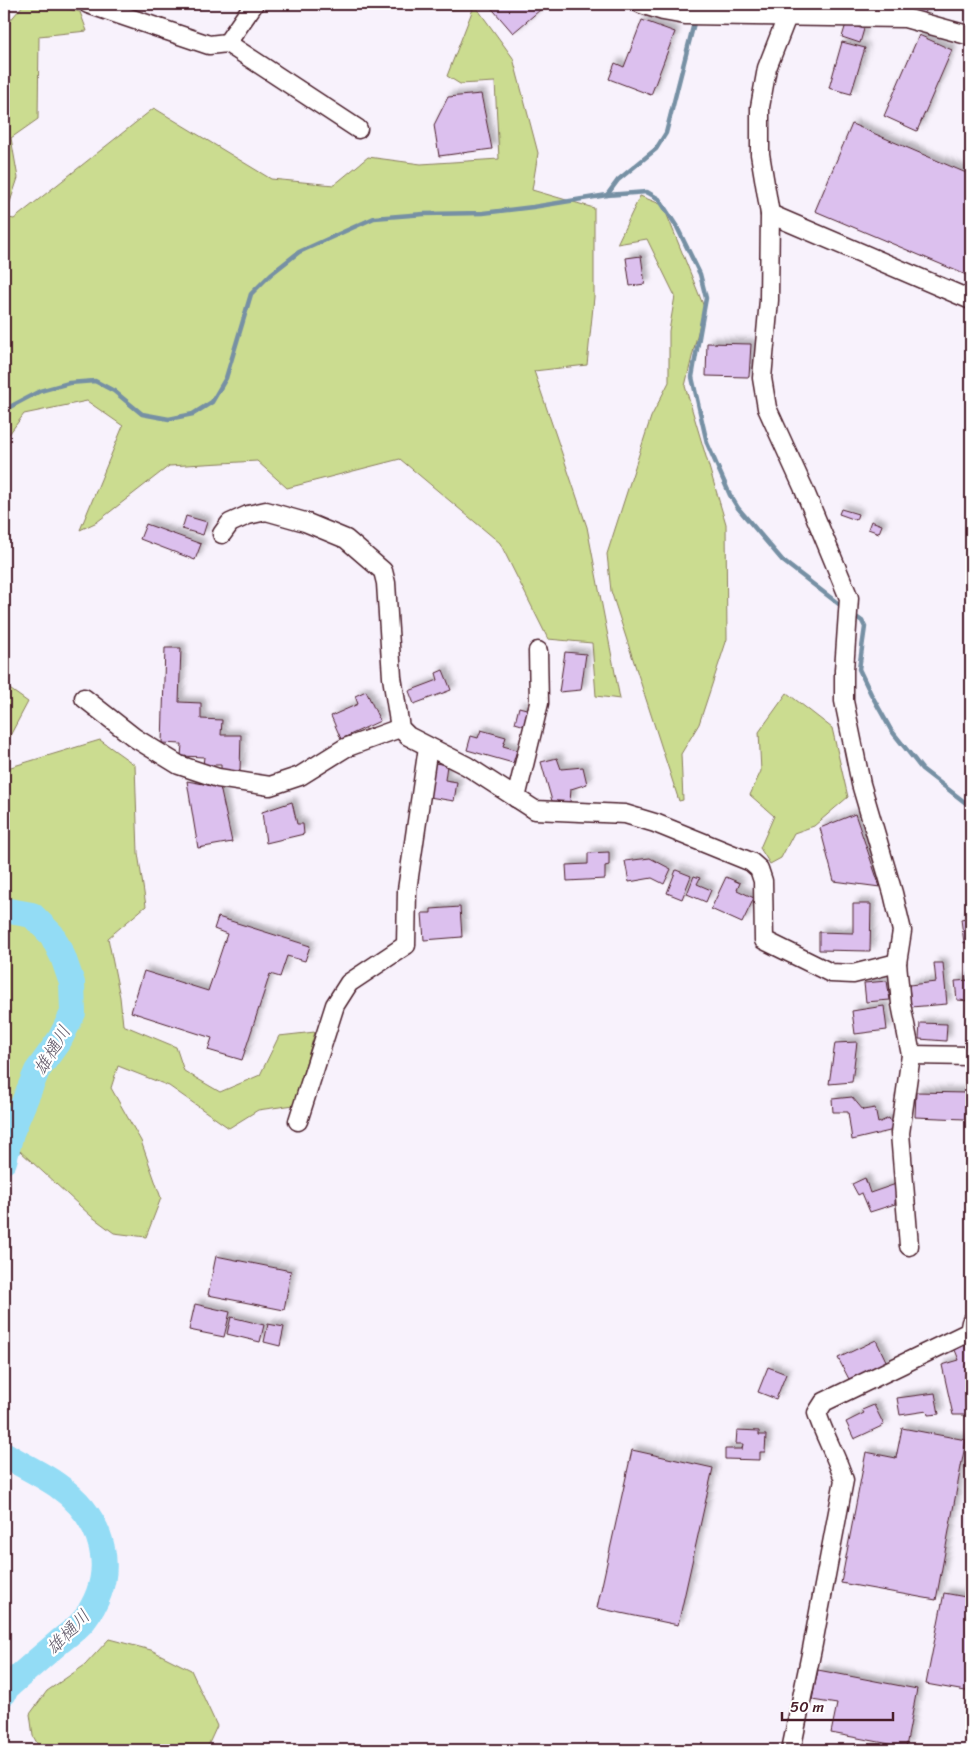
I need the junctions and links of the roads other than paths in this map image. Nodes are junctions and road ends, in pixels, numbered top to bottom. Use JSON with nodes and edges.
{"nodes":[{"id":1,"x":88,"y":4,"type":"edge"},
{"id":2,"x":254,"y":4,"type":"edge"},
{"id":3,"x":641,"y":4,"type":"edge"},
{"id":4,"x":789,"y":11,"type":"edge"},
{"id":5,"x":971,"y":36,"type":"edge"},
{"id":6,"x":227,"y":43,"type":"junction"},
{"id":7,"x":358,"y":129,"type":"dead end"},
{"id":8,"x":770,"y":214,"type":"junction"},
{"id":9,"x":971,"y":300,"type":"edge"},
{"id":10,"x":222,"y":534,"type":"dead end"},
{"id":11,"x":538,"y":651,"type":"dead end"},
{"id":12,"x":84,"y":698,"type":"dead end"},
{"id":13,"x":400,"y":728,"type":"junction"},
{"id":14,"x":428,"y":746,"type":"junction"},
{"id":15,"x":516,"y":798,"type":"junction"},
{"id":16,"x":897,"y":963,"type":"junction"},
{"id":17,"x":911,"y":1055,"type":"junction"},
{"id":18,"x":971,"y":1056,"type":"edge"},
{"id":19,"x":298,"y":1121,"type":"dead end"},
{"id":20,"x":909,"y":1246,"type":"dead end"},
{"id":21,"x":971,"y":1322,"type":"edge"},
{"id":22,"x":791,"y":1750,"type":"edge"}],
"edges":[{"from":1,"to":6,"type":"street"},
{"from":2,"to":6,"type":"street"},
{"from":3,"to":4,"type":"street"},
{"from":4,"to":5,"type":"street"},
{"from":4,"to":8,"type":"street"},
{"from":6,"to":7,"type":"street"},
{"from":8,"to":9,"type":"street"},
{"from":8,"to":16,"type":"street"},
{"from":10,"to":13,"type":"street"},
{"from":11,"to":15,"type":"street"},
{"from":12,"to":13,"type":"street"},
{"from":13,"to":14,"type":"street"},
{"from":14,"to":15,"type":"street"},
{"from":14,"to":19,"type":"street"},
{"from":15,"to":16,"type":"street"},
{"from":16,"to":17,"type":"street"},
{"from":17,"to":18,"type":"street"},
{"from":17,"to":20,"type":"street"},
{"from":21,"to":22,"type":"street"}]}
